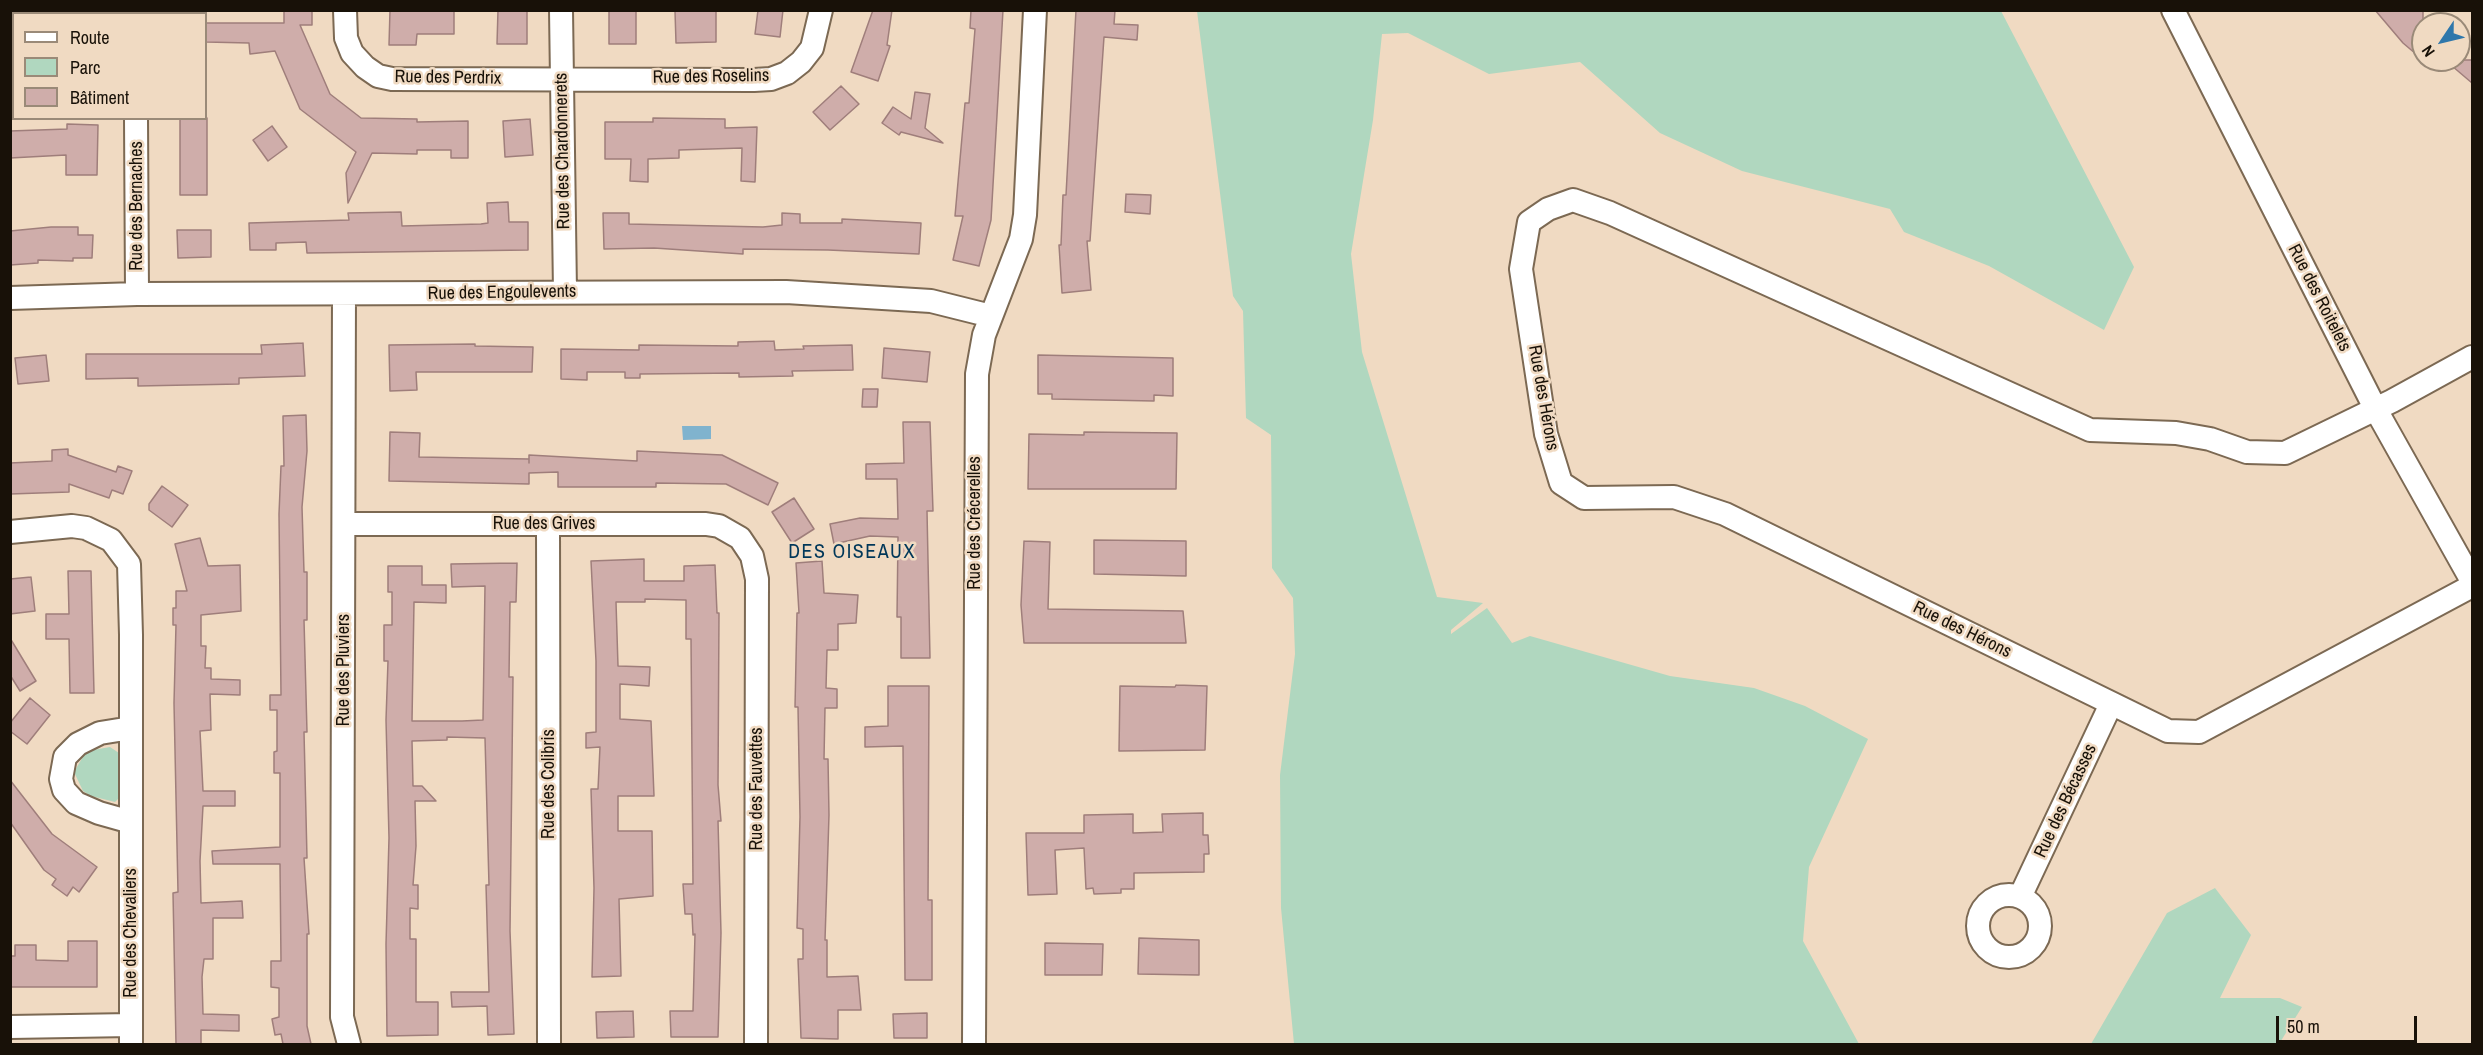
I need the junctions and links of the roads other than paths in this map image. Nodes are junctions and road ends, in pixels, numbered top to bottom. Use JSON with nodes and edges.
{"nodes":[{"id":1,"x":345,"y":10,"type":"edge"},
{"id":2,"x":561,"y":10,"type":"edge"},
{"id":3,"x":821,"y":10,"type":"edge"},
{"id":4,"x":1035,"y":10,"type":"edge"},
{"id":5,"x":2173,"y":10,"type":"edge"},
{"id":6,"x":561,"y":79,"type":"junction"},
{"id":7,"x":136,"y":120,"type":"edge"},
{"id":8,"x":565,"y":292,"type":"junction"},
{"id":9,"x":137,"y":294,"type":"junction"},
{"id":10,"x":344,"y":294,"type":"junction"},
{"id":11,"x":10,"y":298,"type":"edge"},
{"id":12,"x":991,"y":316,"type":"junction"},
{"id":13,"x":2472,"y":357,"type":"edge"},
{"id":14,"x":2375,"y":408,"type":"junction"},
{"id":15,"x":345,"y":524,"type":"junction"},
{"id":16,"x":548,"y":524,"type":"junction"},
{"id":17,"x":10,"y":532,"type":"edge"},
{"id":18,"x":740,"y":538,"type":"joint"},
{"id":19,"x":2472,"y":581,"type":"edge"},
{"id":20,"x":2472,"y":586,"type":"edge"},
{"id":21,"x":2111,"y":704,"type":"junction"},
{"id":22,"x":131,"y":728,"type":"junction"},
{"id":23,"x":131,"y":822,"type":"junction"},
{"id":24,"x":2020,"y":897,"type":"dead end"},
{"id":25,"x":10,"y":1027,"type":"edge"},
{"id":26,"x":131,"y":1035,"type":"edge"},
{"id":27,"x":349,"y":1044,"type":"edge"},
{"id":28,"x":549,"y":1044,"type":"edge"},
{"id":29,"x":756,"y":1044,"type":"edge"},
{"id":30,"x":974,"y":1044,"type":"edge"}],
"edges":[{"from":1,"to":6,"type":"street","name":"Rue des Perdrix"},
{"from":2,"to":6,"type":"street","name":"Rue des Chardonnerets"},
{"from":3,"to":6,"type":"street","name":"Rue des Roselins"},
{"from":4,"to":12,"type":"street","name":"Rue des Crécerelles"},
{"from":5,"to":14,"type":"street","name":"Rue des Roitelets"},
{"from":6,"to":8,"type":"street","name":"Rue des Chardonnerets"},
{"from":7,"to":9,"type":"street","name":"Rue des Bernaches"},
{"from":8,"to":10,"type":"street","name":"Rue des Engoulevents"},
{"from":8,"to":12,"type":"street","name":"Rue des Engoulevents"},
{"from":9,"to":10,"type":"street","name":"Rue des Engoulevents"},
{"from":9,"to":11,"type":"street","name":"Rue des Engoulevents"},
{"from":10,"to":15,"type":"street","name":"Rue des Pluviers"},
{"from":12,"to":30,"type":"street","name":"Rue des Crécerelles"},
{"from":13,"to":14,"type":"street"},
{"from":14,"to":19,"type":"street","name":"Rue des Roitelets"},
{"from":14,"to":21,"type":"street","name":"Rue des Hérons"},
{"from":15,"to":16,"type":"street","name":"Rue des Grives"},
{"from":15,"to":27,"type":"street","name":"Rue des Pluviers"},
{"from":16,"to":18,"type":"street","name":"Rue des Grives"},
{"from":16,"to":28,"type":"street","name":"Rue des Colibris"},
{"from":17,"to":22,"type":"street","name":"Rue des Chevaliers"},
{"from":18,"to":29,"type":"street","name":"Rue des Fauvettes"},
{"from":20,"to":21,"type":"street","name":"Rue des Hérons"},
{"from":21,"to":24,"type":"street","name":"Rue des Bécasses"},
{"from":22,"to":23,"type":"street","name":"Rue des Chevaliers"},
{"from":22,"to":23,"type":"street"},
{"from":23,"to":26,"type":"street","name":"Rue des Chevaliers"},
{"from":25,"to":26,"type":"street"}]}
